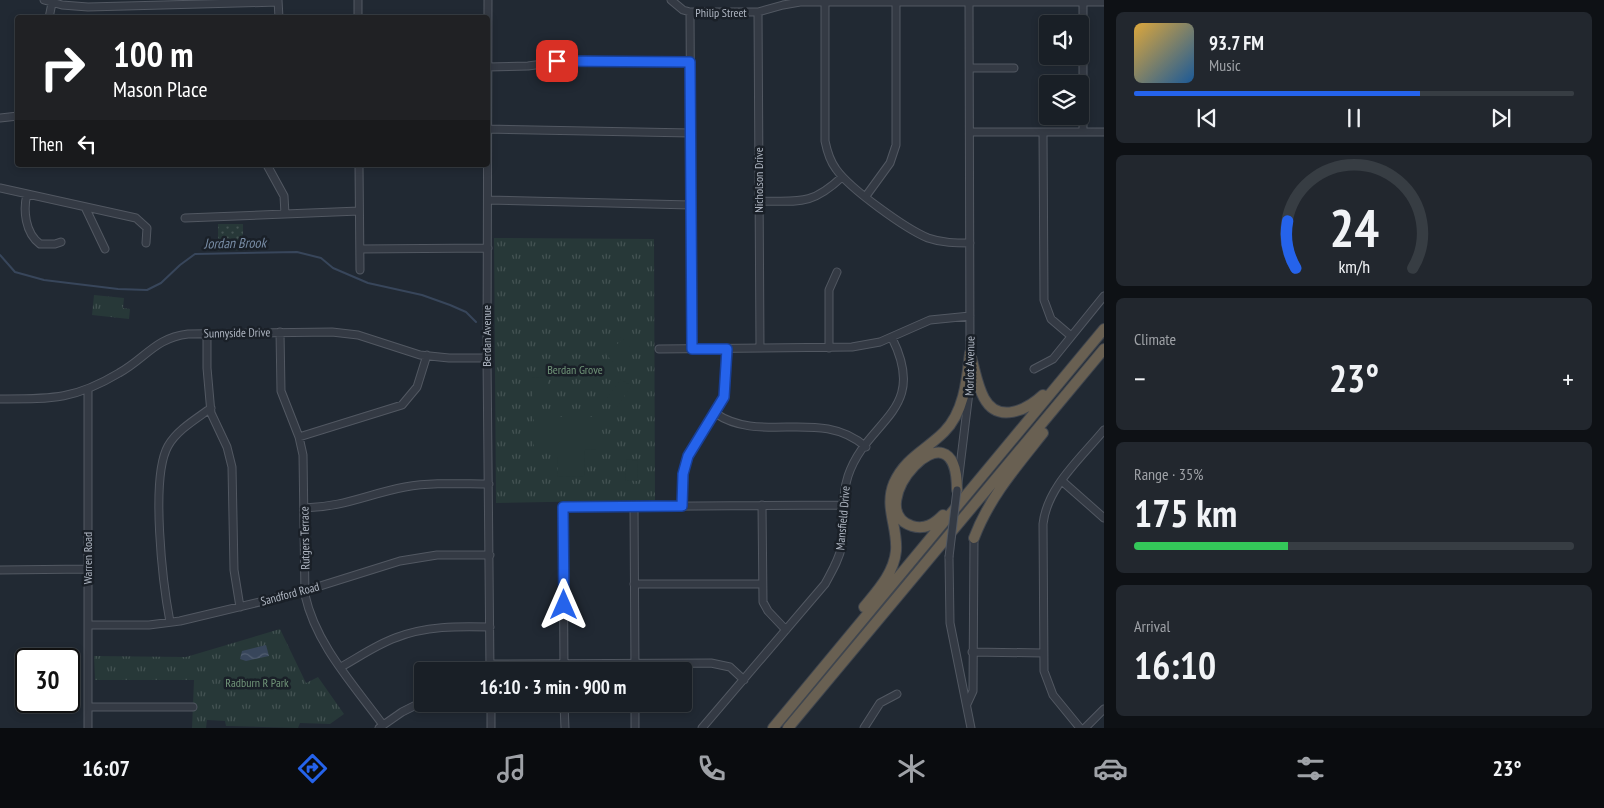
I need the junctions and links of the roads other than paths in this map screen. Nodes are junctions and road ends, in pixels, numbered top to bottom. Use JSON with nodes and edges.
{"nodes":[{"id":1,"x":358,"y":0,"type":"edge"},
{"id":2,"x":488,"y":0,"type":"edge"},
{"id":3,"x":672,"y":0,"type":"edge"},
{"id":4,"x":48,"y":1,"type":"edge"},
{"id":5,"x":278,"y":1,"type":"edge"},
{"id":6,"x":969,"y":1,"type":"edge"},
{"id":7,"x":206,"y":2,"type":"edge"},
{"id":8,"x":825,"y":2,"type":"junction"},
{"id":9,"x":896,"y":2,"type":"junction"},
{"id":10,"x":1083,"y":2,"type":"junction"},
{"id":11,"x":1104,"y":2,"type":"edge"},
{"id":12,"x":127,"y":3,"type":"edge"},
{"id":13,"x":690,"y":12,"type":"junction"},
{"id":14,"x":758,"y":12,"type":"junction"},
{"id":15,"x":50,"y":15,"type":"edge"},
{"id":16,"x":279,"y":15,"type":"edge"},
{"id":17,"x":358,"y":15,"type":"edge"},
{"id":18,"x":488,"y":15,"type":"edge"},
{"id":19,"x":690,"y":62,"type":"junction"},
{"id":20,"x":490,"y":67,"type":"edge"},
{"id":21,"x":970,"y":68,"type":"junction"},
{"id":22,"x":1014,"y":68,"type":"dead end"},
{"id":23,"x":15,"y":116,"type":"edge"},
{"id":24,"x":0,"y":118,"type":"edge"},
{"id":25,"x":490,"y":129,"type":"edge"},
{"id":26,"x":970,"y":132,"type":"junction"},
{"id":27,"x":1043,"y":132,"type":"junction"},
{"id":28,"x":1083,"y":132,"type":"junction"},
{"id":29,"x":1104,"y":132,"type":"edge"},
{"id":30,"x":691,"y":133,"type":"junction"},
{"id":31,"x":268,"y":167,"type":"edge"},
{"id":32,"x":359,"y":167,"type":"edge"},
{"id":33,"x":488,"y":167,"type":"edge"},
{"id":34,"x":842,"y":177,"type":"junction"},
{"id":35,"x":0,"y":188,"type":"edge"},
{"id":36,"x":27,"y":194,"type":"junction"},
{"id":37,"x":866,"y":196,"type":"junction"},
{"id":38,"x":488,"y":200,"type":"junction"},
{"id":39,"x":759,"y":201,"type":"junction"},
{"id":40,"x":691,"y":205,"type":"junction"},
{"id":41,"x":85,"y":207,"type":"junction"},
{"id":42,"x":360,"y":211,"type":"junction"},
{"id":43,"x":286,"y":214,"type":"junction"},
{"id":44,"x":185,"y":218,"type":"dead end"},
{"id":45,"x":61,"y":242,"type":"dead end"},
{"id":46,"x":146,"y":243,"type":"dead end"},
{"id":47,"x":970,"y":243,"type":"junction"},
{"id":48,"x":488,"y":248,"type":"junction"},
{"id":49,"x":105,"y":249,"type":"dead end"},
{"id":50,"x":360,"y":249,"type":"junction"},
{"id":51,"x":360,"y":270,"type":"dead end"},
{"id":52,"x":837,"y":272,"type":"dead end"},
{"id":53,"x":1104,"y":296,"type":"edge"},
{"id":54,"x":970,"y":316,"type":"junction"},
{"id":55,"x":1104,"y":328,"type":"edge"},
{"id":56,"x":280,"y":332,"type":"junction"},
{"id":57,"x":207,"y":334,"type":"junction"},
{"id":58,"x":1071,"y":336,"type":"junction"},
{"id":59,"x":892,"y":338,"type":"junction"},
{"id":60,"x":760,"y":348,"type":"junction"},
{"id":61,"x":829,"y":348,"type":"junction"},
{"id":62,"x":659,"y":349,"type":"dead end"},
{"id":63,"x":692,"y":349,"type":"junction"},
{"id":64,"x":727,"y":349,"type":"junction"},
{"id":65,"x":1104,"y":351,"type":"edge"},
{"id":66,"x":970,"y":353,"type":"junction"},
{"id":67,"x":427,"y":355,"type":"junction"},
{"id":68,"x":487,"y":358,"type":"junction"},
{"id":69,"x":1074,"y":364,"type":"junction"},
{"id":70,"x":1034,"y":370,"type":"dead end"},
{"id":71,"x":88,"y":389,"type":"junction"},
{"id":72,"x":0,"y":399,"type":"edge"},
{"id":73,"x":211,"y":408,"type":"junction"},
{"id":74,"x":716,"y":413,"type":"junction"},
{"id":75,"x":1104,"y":430,"type":"edge"},
{"id":76,"x":299,"y":436,"type":"junction"},
{"id":77,"x":866,"y":447,"type":"junction"},
{"id":78,"x":984,"y":474,"type":"junction"},
{"id":79,"x":1062,"y":481,"type":"junction"},
{"id":80,"x":489,"y":484,"type":"junction"},
{"id":81,"x":957,"y":490,"type":"junction"},
{"id":82,"x":762,"y":505,"type":"junction"},
{"id":83,"x":844,"y":505,"type":"junction"},
{"id":84,"x":634,"y":506,"type":"junction"},
{"id":85,"x":682,"y":506,"type":"junction"},
{"id":86,"x":304,"y":508,"type":"junction"},
{"id":87,"x":1104,"y":518,"type":"edge"},
{"id":88,"x":974,"y":538,"type":"joint"},
{"id":89,"x":490,"y":555,"type":"junction"},
{"id":90,"x":88,"y":569,"type":"junction"},
{"id":91,"x":0,"y":570,"type":"edge"},
{"id":92,"x":634,"y":584,"type":"junction"},
{"id":93,"x":762,"y":584,"type":"junction"},
{"id":94,"x":305,"y":590,"type":"junction"},
{"id":95,"x":240,"y":607,"type":"junction"},
{"id":96,"x":170,"y":622,"type":"junction"},
{"id":97,"x":88,"y":625,"type":"junction"},
{"id":98,"x":490,"y":626,"type":"junction"},
{"id":99,"x":786,"y":630,"type":"junction"},
{"id":100,"x":972,"y":652,"type":"junction"},
{"id":101,"x":1043,"y":653,"type":"junction"},
{"id":102,"x":490,"y":662,"type":"edge"},
{"id":103,"x":564,"y":662,"type":"edge"},
{"id":104,"x":634,"y":662,"type":"edge"},
{"id":105,"x":692,"y":663,"type":"edge"},
{"id":106,"x":341,"y":667,"type":"junction"},
{"id":107,"x":744,"y":680,"type":"junction"},
{"id":108,"x":897,"y":694,"type":"dead end"},
{"id":109,"x":967,"y":705,"type":"junction"},
{"id":110,"x":414,"y":706,"type":"edge"},
{"id":111,"x":193,"y":707,"type":"dead end"},
{"id":112,"x":88,"y":708,"type":"junction"},
{"id":113,"x":1104,"y":709,"type":"edge"},
{"id":114,"x":491,"y":712,"type":"edge"},
{"id":115,"x":564,"y":712,"type":"edge"},
{"id":116,"x":635,"y":712,"type":"edge"},
{"id":117,"x":381,"y":727,"type":"edge"},
{"id":118,"x":88,"y":728,"type":"edge"},
{"id":119,"x":491,"y":728,"type":"edge"},
{"id":120,"x":565,"y":728,"type":"edge"},
{"id":121,"x":635,"y":728,"type":"edge"},
{"id":122,"x":702,"y":728,"type":"edge"},
{"id":123,"x":768,"y":728,"type":"edge"},
{"id":124,"x":773,"y":728,"type":"edge"},
{"id":125,"x":788,"y":728,"type":"edge"},
{"id":126,"x":864,"y":728,"type":"edge"},
{"id":127,"x":971,"y":728,"type":"edge"},
{"id":128,"x":1080,"y":728,"type":"edge"},
{"id":129,"x":1085,"y":728,"type":"edge"}],
"edges":[{"from":1,"to":17,"type":"street"},
{"from":2,"to":18,"type":"street","name":"Berdan Avenue"},
{"from":3,"to":13,"type":"street","name":"Philip Street"},
{"from":4,"to":12,"type":"street"},
{"from":4,"to":15,"type":"street"},
{"from":5,"to":7,"type":"street"},
{"from":5,"to":16,"type":"street"},
{"from":6,"to":9,"type":"street","name":"Philip Street"},
{"from":6,"to":10,"type":"street","name":"Philip Street"},
{"from":6,"to":21,"type":"street","name":"Morlot Avenue"},
{"from":7,"to":12,"type":"street"},
{"from":8,"to":9,"type":"street","name":"Philip Street"},
{"from":8,"to":14,"type":"street","name":"Philip Street"},
{"from":8,"to":34,"type":"street"},
{"from":9,"to":37,"type":"street"},
{"from":10,"to":11,"type":"street","name":"Philip Street"},
{"from":10,"to":28,"type":"street"},
{"from":13,"to":14,"type":"street","name":"Philip Street"},
{"from":13,"to":19,"type":"street"},
{"from":14,"to":39,"type":"street","name":"Nicholson Drive"},
{"from":19,"to":20,"type":"street"},
{"from":19,"to":30,"type":"street"},
{"from":21,"to":22,"type":"street"},
{"from":21,"to":26,"type":"street","name":"Morlot Avenue"},
{"from":23,"to":24,"type":"street"},
{"from":25,"to":30,"type":"street"},
{"from":26,"to":27,"type":"street"},
{"from":26,"to":47,"type":"street","name":"Morlot Avenue"},
{"from":27,"to":28,"type":"street"},
{"from":27,"to":58,"type":"street"},
{"from":28,"to":29,"type":"street"},
{"from":30,"to":40,"type":"street"},
{"from":31,"to":43,"type":"street"},
{"from":32,"to":42,"type":"street"},
{"from":33,"to":38,"type":"street","name":"Berdan Avenue"},
{"from":34,"to":37,"type":"street"},
{"from":34,"to":39,"type":"street"},
{"from":35,"to":36,"type":"street"},
{"from":36,"to":41,"type":"street"},
{"from":36,"to":45,"type":"street"},
{"from":37,"to":47,"type":"street"},
{"from":38,"to":40,"type":"street"},
{"from":38,"to":48,"type":"street","name":"Berdan Avenue"},
{"from":39,"to":60,"type":"street","name":"Nicholson Drive"},
{"from":40,"to":63,"type":"street"},
{"from":41,"to":46,"type":"street"},
{"from":41,"to":49,"type":"street"},
{"from":42,"to":43,"type":"street"},
{"from":42,"to":50,"type":"street"},
{"from":43,"to":44,"type":"street"},
{"from":47,"to":54,"type":"street","name":"Morlot Avenue"},
{"from":48,"to":50,"type":"street"},
{"from":48,"to":68,"type":"street","name":"Berdan Avenue"},
{"from":50,"to":51,"type":"street"},
{"from":52,"to":61,"type":"street"},
{"from":53,"to":58,"type":"street"},
{"from":54,"to":59,"type":"street"},
{"from":54,"to":66,"type":"street","name":"Morlot Avenue"},
{"from":55,"to":69,"type":"highway"},
{"from":56,"to":57,"type":"street","name":"Sunnyside Drive"},
{"from":56,"to":67,"type":"street","name":"Sunnyside Drive"},
{"from":56,"to":76,"type":"street","name":"Rutgers Terrace"},
{"from":57,"to":71,"type":"street","name":"Sunnyside Drive"},
{"from":57,"to":73,"type":"street"},
{"from":58,"to":70,"type":"street"},
{"from":59,"to":61,"type":"street"},
{"from":59,"to":77,"type":"street","name":"Mansfield Drive"},
{"from":60,"to":61,"type":"street"},
{"from":60,"to":64,"type":"street"},
{"from":62,"to":63,"type":"street"},
{"from":63,"to":64,"type":"street"},
{"from":64,"to":74,"type":"street"},
{"from":65,"to":88,"type":"highway"},
{"from":65,"to":125,"type":"highway"},
{"from":66,"to":69,"type":"highway"},
{"from":66,"to":81,"type":"street","name":"Morlot Avenue"},
{"from":66,"to":123,"type":"highway"},
{"from":67,"to":68,"type":"street","name":"Sunnyside Drive"},
{"from":67,"to":76,"type":"street"},
{"from":68,"to":80,"type":"street","name":"Berdan Avenue"},
{"from":69,"to":78,"type":"highway"},
{"from":71,"to":72,"type":"street","name":"Sunnyside Drive"},
{"from":71,"to":90,"type":"street","name":"Warren Road"},
{"from":73,"to":95,"type":"street"},
{"from":73,"to":96,"type":"street"},
{"from":74,"to":77,"type":"street"},
{"from":74,"to":85,"type":"street"},
{"from":75,"to":79,"type":"street"},
{"from":76,"to":86,"type":"street","name":"Rutgers Terrace"},
{"from":77,"to":83,"type":"street","name":"Mansfield Drive"},
{"from":78,"to":81,"type":"highway"},
{"from":78,"to":124,"type":"highway"},
{"from":79,"to":87,"type":"street"},
{"from":79,"to":101,"type":"street"},
{"from":80,"to":86,"type":"street"},
{"from":80,"to":89,"type":"street","name":"Berdan Avenue"},
{"from":81,"to":109,"type":"street","name":"Morlot Avenue","bridge":true},
{"from":82,"to":83,"type":"street"},
{"from":82,"to":85,"type":"street"},
{"from":82,"to":93,"type":"street"},
{"from":83,"to":99,"type":"street","name":"Mansfield Drive"},
{"from":84,"to":85,"type":"street"},
{"from":84,"to":92,"type":"street"},
{"from":84,"to":103,"type":"street"},
{"from":86,"to":94,"type":"street","name":"Rutgers Terrace"},
{"from":88,"to":100,"type":"street"},
{"from":89,"to":94,"type":"street","name":"Sandford Road"},
{"from":89,"to":98,"type":"street","name":"Berdan Avenue"},
{"from":90,"to":91,"type":"street"},
{"from":90,"to":97,"type":"street","name":"Warren Road"},
{"from":92,"to":93,"type":"street"},
{"from":92,"to":104,"type":"street"},
{"from":93,"to":99,"type":"street"},
{"from":94,"to":95,"type":"street","name":"Sandford Road"},
{"from":94,"to":106,"type":"street","name":"Rutgers Terrace"},
{"from":95,"to":96,"type":"street","name":"Sandford Road"},
{"from":96,"to":97,"type":"street","name":"Sandford Road"},
{"from":97,"to":112,"type":"street","name":"Warren Road"},
{"from":98,"to":102,"type":"street","name":"Berdan Avenue"},
{"from":98,"to":106,"type":"street"},
{"from":99,"to":107,"type":"street","name":"Mansfield Drive"},
{"from":100,"to":101,"type":"street"},
{"from":100,"to":109,"type":"street"},
{"from":101,"to":128,"type":"street"},
{"from":105,"to":107,"type":"street"},
{"from":106,"to":117,"type":"street","name":"Rutgers Terrace"},
{"from":107,"to":122,"type":"street","name":"Mansfield Drive"},
{"from":108,"to":126,"type":"street"},
{"from":109,"to":127,"type":"street","name":"Morlot Avenue"},
{"from":110,"to":117,"type":"street"},
{"from":111,"to":112,"type":"street"},
{"from":112,"to":118,"type":"street","name":"Warren Road"},
{"from":113,"to":129,"type":"street"},
{"from":114,"to":119,"type":"street"},
{"from":115,"to":120,"type":"street"},
{"from":116,"to":121,"type":"street"}]}
